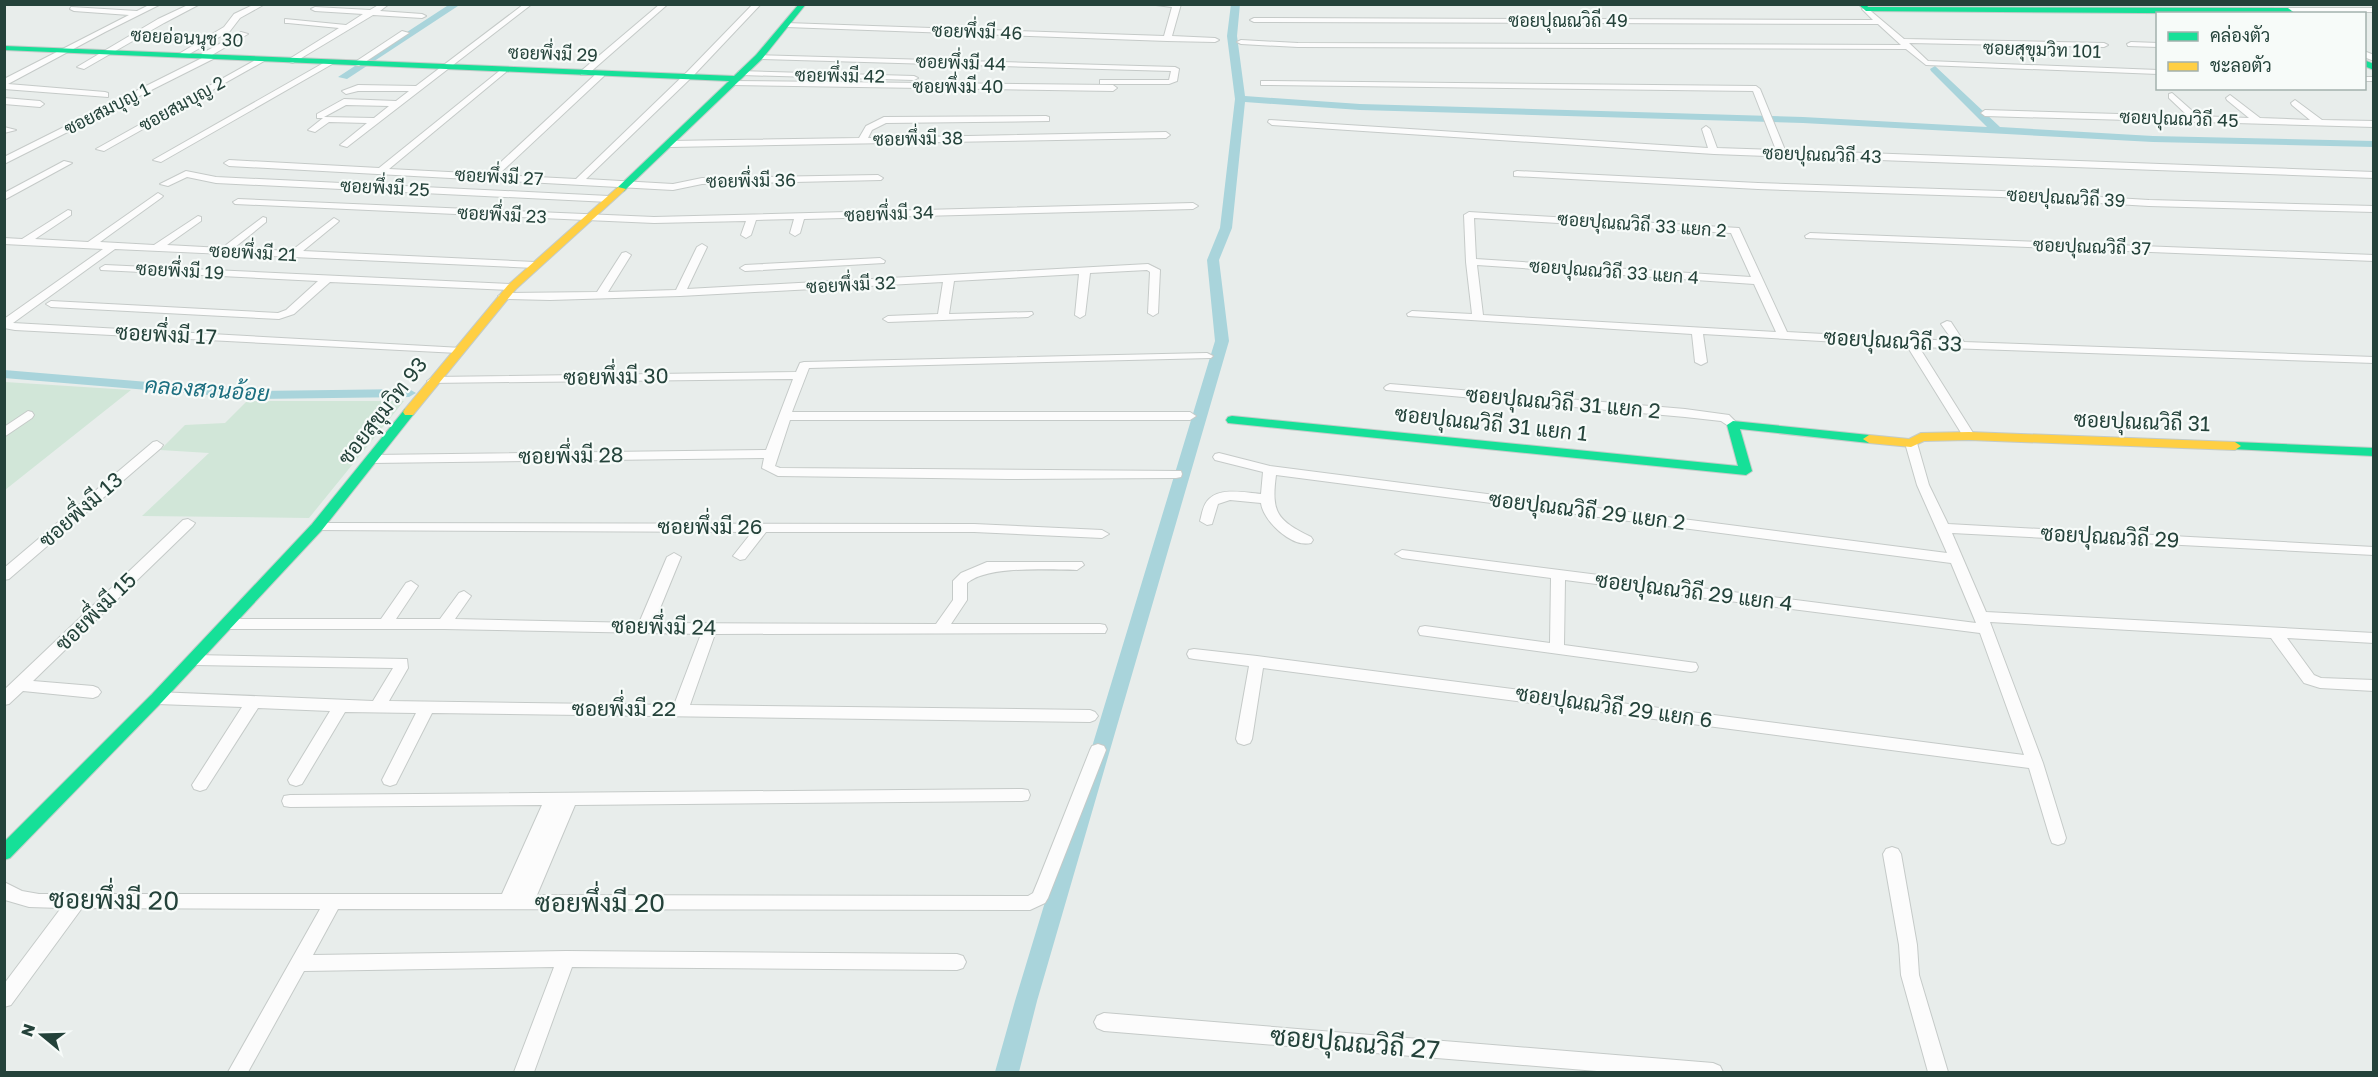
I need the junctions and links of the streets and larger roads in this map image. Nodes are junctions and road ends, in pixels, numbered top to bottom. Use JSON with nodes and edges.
{"nodes":[{"id":1,"x":158,"y":4,"type":"edge"},
{"id":2,"x":197,"y":4,"type":"edge"},
{"id":3,"x":262,"y":4,"type":"edge"},
{"id":4,"x":386,"y":4,"type":"edge"},
{"id":5,"x":529,"y":4,"type":"edge"},
{"id":6,"x":665,"y":4,"type":"edge"},
{"id":7,"x":758,"y":4,"type":"edge"},
{"id":8,"x":803,"y":4,"type":"edge"},
{"id":9,"x":1151,"y":4,"type":"edge"},
{"id":10,"x":2311,"y":4,"type":"edge"},
{"id":11,"x":1177,"y":5,"type":"edge"},
{"id":12,"x":1864,"y":7,"type":"edge"},
{"id":13,"x":2179,"y":7,"type":"edge"},
{"id":14,"x":74,"y":9,"type":"dead end"},
{"id":15,"x":315,"y":9,"type":"dead end"},
{"id":16,"x":2321,"y":10,"type":"junction"},
{"id":17,"x":2373,"y":10,"type":"edge"},
{"id":18,"x":2290,"y":12,"type":"edge"},
{"id":19,"x":138,"y":13,"type":"junction"},
{"id":20,"x":371,"y":14,"type":"junction"},
{"id":21,"x":422,"y":16,"type":"dead end"},
{"id":22,"x":1254,"y":20,"type":"dead end"},
{"id":23,"x":288,"y":21,"type":"dead end"},
{"id":24,"x":1557,"y":21,"type":"junction"},
{"id":25,"x":1881,"y":22,"type":"junction"},
{"id":26,"x":786,"y":26,"type":"junction"},
{"id":27,"x":348,"y":27,"type":"junction"},
{"id":28,"x":1561,"y":30,"type":"dead end"},
{"id":29,"x":405,"y":33,"type":"dead end"},
{"id":30,"x":1297,"y":33,"type":"junction"},
{"id":31,"x":244,"y":34,"type":"dead end"},
{"id":32,"x":1566,"y":38,"type":"dead end"},
{"id":33,"x":1167,"y":39,"type":"junction"},
{"id":34,"x":1215,"y":40,"type":"dead end"},
{"id":35,"x":1902,"y":41,"type":"junction"},
{"id":36,"x":1241,"y":42,"type":"dead end"},
{"id":37,"x":2131,"y":44,"type":"dead end"},
{"id":38,"x":2104,"y":45,"type":"dead end"},
{"id":39,"x":2156,"y":45,"type":"edge"},
{"id":40,"x":1570,"y":46,"type":"junction"},
{"id":41,"x":1910,"y":47,"type":"junction"},
{"id":42,"x":4,"y":48,"type":"edge"},
{"id":43,"x":64,"y":50,"type":"junction"},
{"id":44,"x":109,"y":51,"type":"junction"},
{"id":45,"x":181,"y":55,"type":"junction"},
{"id":46,"x":207,"y":56,"type":"junction"},
{"id":47,"x":759,"y":57,"type":"junction"},
{"id":48,"x":262,"y":60,"type":"junction"},
{"id":49,"x":290,"y":61,"type":"junction"},
{"id":50,"x":330,"y":63,"type":"junction"},
{"id":51,"x":361,"y":65,"type":"junction"},
{"id":52,"x":81,"y":67,"type":"dead end"},
{"id":53,"x":1106,"y":67,"type":"junction"},
{"id":54,"x":1163,"y":67,"type":"joint"},
{"id":55,"x":446,"y":68,"type":"junction"},
{"id":56,"x":503,"y":70,"type":"junction"},
{"id":57,"x":2156,"y":72,"type":"edge"},
{"id":58,"x":584,"y":73,"type":"junction"},
{"id":59,"x":602,"y":74,"type":"junction"},
{"id":60,"x":687,"y":77,"type":"junction"},
{"id":61,"x":737,"y":79,"type":"junction"},
{"id":62,"x":1103,"y":82,"type":"junction"},
{"id":63,"x":1264,"y":83,"type":"dead end"},
{"id":64,"x":4,"y":84,"type":"edge"},
{"id":65,"x":418,"y":89,"type":"junction"},
{"id":66,"x":1184,"y":89,"type":"dead end"},
{"id":67,"x":346,"y":91,"type":"dead end"},
{"id":68,"x":105,"y":95,"type":"dead end"},
{"id":69,"x":2172,"y":96,"type":"dead end"},
{"id":70,"x":2230,"y":98,"type":"dead end"},
{"id":71,"x":4,"y":101,"type":"edge"},
{"id":72,"x":2295,"y":103,"type":"dead end"},
{"id":73,"x":40,"y":104,"type":"dead end"},
{"id":74,"x":398,"y":104,"type":"junction"},
{"id":75,"x":1985,"y":113,"type":"dead end"},
{"id":76,"x":320,"y":116,"type":"dead end"},
{"id":77,"x":1046,"y":119,"type":"dead end"},
{"id":78,"x":2196,"y":119,"type":"junction"},
{"id":79,"x":376,"y":121,"type":"junction"},
{"id":80,"x":2258,"y":121,"type":"junction"},
{"id":81,"x":1272,"y":122,"type":"dead end"},
{"id":82,"x":2320,"y":123,"type":"junction"},
{"id":83,"x":2373,"y":124,"type":"edge"},
{"id":84,"x":1706,"y":129,"type":"dead end"},
{"id":85,"x":312,"y":130,"type":"dead end"},
{"id":86,"x":1166,"y":135,"type":"dead end"},
{"id":87,"x":862,"y":140,"type":"junction"},
{"id":88,"x":670,"y":144,"type":"junction"},
{"id":89,"x":344,"y":145,"type":"dead end"},
{"id":90,"x":101,"y":148,"type":"dead end"},
{"id":91,"x":1714,"y":151,"type":"junction"},
{"id":92,"x":1782,"y":154,"type":"junction"},
{"id":93,"x":7,"y":159,"type":"edge"},
{"id":94,"x":158,"y":160,"type":"dead end"},
{"id":95,"x":67,"y":163,"type":"dead end"},
{"id":96,"x":229,"y":163,"type":"dead end"},
{"id":97,"x":381,"y":171,"type":"junction"},
{"id":98,"x":1517,"y":174,"type":"dead end"},
{"id":99,"x":2373,"y":175,"type":"edge"},
{"id":100,"x":490,"y":177,"type":"junction"},
{"id":101,"x":878,"y":178,"type":"dead end"},
{"id":102,"x":578,"y":182,"type":"junction"},
{"id":103,"x":165,"y":184,"type":"dead end"},
{"id":104,"x":624,"y":185,"type":"junction"},
{"id":105,"x":4,"y":189,"type":"edge"},
{"id":106,"x":16,"y":191,"type":"junction"},
{"id":107,"x":158,"y":196,"type":"dead end"},
{"id":108,"x":4,"y":197,"type":"edge"},
{"id":109,"x":609,"y":199,"type":"junction"},
{"id":110,"x":238,"y":202,"type":"dead end"},
{"id":111,"x":1193,"y":206,"type":"dead end"},
{"id":112,"x":2373,"y":209,"type":"edge"},
{"id":113,"x":68,"y":213,"type":"dead end"},
{"id":114,"x":800,"y":217,"type":"junction"},
{"id":115,"x":586,"y":218,"type":"junction"},
{"id":116,"x":752,"y":218,"type":"junction"},
{"id":117,"x":198,"y":219,"type":"dead end"},
{"id":118,"x":263,"y":220,"type":"dead end"},
{"id":119,"x":334,"y":221,"type":"dead end"},
{"id":120,"x":795,"y":233,"type":"dead end"},
{"id":121,"x":746,"y":235,"type":"dead end"},
{"id":122,"x":1810,"y":236,"type":"dead end"},
{"id":123,"x":4,"y":242,"type":"edge"},
{"id":124,"x":24,"y":242,"type":"junction"},
{"id":125,"x":90,"y":245,"type":"junction"},
{"id":126,"x":113,"y":246,"type":"junction"},
{"id":127,"x":702,"y":247,"type":"dead end"},
{"id":128,"x":156,"y":248,"type":"junction"},
{"id":129,"x":224,"y":251,"type":"junction"},
{"id":130,"x":292,"y":255,"type":"junction"},
{"id":131,"x":626,"y":255,"type":"dead end"},
{"id":132,"x":2373,"y":258,"type":"edge"},
{"id":133,"x":880,"y":261,"type":"dead end"},
{"id":134,"x":1470,"y":262,"type":"junction"},
{"id":135,"x":826,"y":264,"type":"junction"},
{"id":136,"x":534,"y":265,"type":"junction"},
{"id":137,"x":105,"y":268,"type":"dead end"},
{"id":138,"x":745,"y":268,"type":"dead end"},
{"id":139,"x":1085,"y":271,"type":"junction"},
{"id":140,"x":327,"y":279,"type":"junction"},
{"id":141,"x":949,"y":279,"type":"junction"},
{"id":142,"x":1757,"y":281,"type":"junction"},
{"id":143,"x":819,"y":286,"type":"junction"},
{"id":144,"x":508,"y":291,"type":"junction"},
{"id":145,"x":680,"y":293,"type":"junction"},
{"id":146,"x":600,"y":296,"type":"junction"},
{"id":147,"x":51,"y":304,"type":"dead end"},
{"id":148,"x":1153,"y":313,"type":"dead end"},
{"id":149,"x":1028,"y":314,"type":"dead end"},
{"id":150,"x":1412,"y":314,"type":"dead end"},
{"id":151,"x":1080,"y":315,"type":"dead end"},
{"id":152,"x":943,"y":317,"type":"junction"},
{"id":153,"x":1478,"y":318,"type":"junction"},
{"id":154,"x":888,"y":319,"type":"dead end"},
{"id":155,"x":1947,"y":324,"type":"dead end"},
{"id":156,"x":1697,"y":331,"type":"junction"},
{"id":157,"x":1783,"y":336,"type":"junction"},
{"id":158,"x":1911,"y":343,"type":"junction"},
{"id":159,"x":1960,"y":344,"type":"junction"},
{"id":160,"x":458,"y":350,"type":"junction"},
{"id":161,"x":1208,"y":356,"type":"dead end"},
{"id":162,"x":2373,"y":360,"type":"edge"},
{"id":163,"x":1701,"y":362,"type":"dead end"},
{"id":164,"x":800,"y":375,"type":"junction"},
{"id":165,"x":433,"y":381,"type":"junction"},
{"id":166,"x":1390,"y":388,"type":"dead end"},
{"id":167,"x":28,"y":415,"type":"dead end"},
{"id":168,"x":785,"y":416,"type":"junction"},
{"id":169,"x":1190,"y":416,"type":"dead end"},
{"id":170,"x":1232,"y":420,"type":"dead end"},
{"id":171,"x":1733,"y":425,"type":"junction"},
{"id":172,"x":4,"y":433,"type":"edge"},
{"id":173,"x":1969,"y":436,"type":"junction"},
{"id":174,"x":1911,"y":443,"type":"junction"},
{"id":175,"x":157,"y":445,"type":"dead end"},
{"id":176,"x":2373,"y":452,"type":"edge"},
{"id":177,"x":771,"y":454,"type":"junction"},
{"id":178,"x":1219,"y":457,"type":"dead end"},
{"id":179,"x":372,"y":459,"type":"junction"},
{"id":180,"x":1270,"y":470,"type":"junction"},
{"id":181,"x":1176,"y":474,"type":"dead end"},
{"id":182,"x":1266,"y":499,"type":"junction"},
{"id":183,"x":1208,"y":521,"type":"dead end"},
{"id":184,"x":188,"y":523,"type":"dead end"},
{"id":185,"x":317,"y":527,"type":"junction"},
{"id":186,"x":763,"y":527,"type":"junction"},
{"id":187,"x":1943,"y":528,"type":"junction"},
{"id":188,"x":1102,"y":534,"type":"dead end"},
{"id":189,"x":1306,"y":540,"type":"dead end"},
{"id":190,"x":2373,"y":551,"type":"edge"},
{"id":191,"x":1402,"y":554,"type":"dead end"},
{"id":192,"x":740,"y":556,"type":"dead end"},
{"id":193,"x":674,"y":557,"type":"dead end"},
{"id":194,"x":1955,"y":559,"type":"junction"},
{"id":195,"x":1077,"y":565,"type":"dead end"},
{"id":196,"x":1558,"y":575,"type":"junction"},
{"id":197,"x":4,"y":576,"type":"edge"},
{"id":198,"x":411,"y":586,"type":"dead end"},
{"id":199,"x":464,"y":596,"type":"dead end"},
{"id":200,"x":1983,"y":623,"type":"junction"},
{"id":201,"x":227,"y":624,"type":"junction"},
{"id":202,"x":385,"y":624,"type":"junction"},
{"id":203,"x":444,"y":624,"type":"junction"},
{"id":204,"x":645,"y":626,"type":"junction"},
{"id":205,"x":710,"y":629,"type":"junction"},
{"id":206,"x":940,"y":629,"type":"junction"},
{"id":207,"x":1100,"y":629,"type":"dead end"},
{"id":208,"x":1425,"y":631,"type":"dead end"},
{"id":209,"x":2275,"y":633,"type":"junction"},
{"id":210,"x":2373,"y":638,"type":"edge"},
{"id":211,"x":1557,"y":648,"type":"junction"},
{"id":212,"x":1194,"y":654,"type":"dead end"},
{"id":213,"x":194,"y":660,"type":"junction"},
{"id":214,"x":1257,"y":661,"type":"junction"},
{"id":215,"x":1691,"y":667,"type":"dead end"},
{"id":216,"x":20,"y":685,"type":"junction"},
{"id":217,"x":2373,"y":686,"type":"edge"},
{"id":218,"x":93,"y":692,"type":"dead end"},
{"id":219,"x":158,"y":698,"type":"junction"},
{"id":220,"x":4,"y":700,"type":"edge"},
{"id":221,"x":253,"y":703,"type":"junction"},
{"id":222,"x":341,"y":706,"type":"junction"},
{"id":223,"x":377,"y":707,"type":"junction"},
{"id":224,"x":427,"y":707,"type":"junction"},
{"id":225,"x":680,"y":710,"type":"junction"},
{"id":226,"x":1090,"y":716,"type":"dead end"},
{"id":227,"x":1244,"y":739,"type":"dead end"},
{"id":228,"x":1098,"y":750,"type":"dead end"},
{"id":229,"x":2035,"y":763,"type":"junction"},
{"id":230,"x":296,"y":780,"type":"dead end"},
{"id":231,"x":390,"y":780,"type":"dead end"},
{"id":232,"x":200,"y":785,"type":"dead end"},
{"id":233,"x":1022,"y":795,"type":"dead end"},
{"id":234,"x":561,"y":800,"type":"junction"},
{"id":235,"x":290,"y":801,"type":"dead end"},
{"id":236,"x":2058,"y":838,"type":"dead end"},
{"id":237,"x":4,"y":853,"type":"edge"},
{"id":238,"x":1892,"y":854,"type":"dead end"},
{"id":239,"x":4,"y":889,"type":"edge"},
{"id":240,"x":77,"y":901,"type":"junction"},
{"id":241,"x":333,"y":902,"type":"junction"},
{"id":242,"x":516,"y":903,"type":"junction"},
{"id":243,"x":566,"y":959,"type":"junction"},
{"id":244,"x":957,"y":962,"type":"dead end"},
{"id":245,"x":300,"y":963,"type":"junction"},
{"id":246,"x":4,"y":999,"type":"edge"},
{"id":247,"x":1104,"y":1022,"type":"dead end"},
{"id":248,"x":238,"y":1072,"type":"edge"},
{"id":249,"x":524,"y":1072,"type":"edge"},
{"id":250,"x":1713,"y":1072,"type":"edge"},
{"id":251,"x":1938,"y":1072,"type":"edge"}],
"edges":[{"from":1,"to":19,"type":"street"},
{"from":2,"to":44,"type":"street"},
{"from":3,"to":45,"type":"street"},
{"from":4,"to":20,"type":"street"},
{"from":5,"to":55,"type":"street"},
{"from":6,"to":58,"type":"street"},
{"from":7,"to":60,"type":"street"},
{"from":8,"to":26,"type":"street","name":"ซอยสุขุมวิท 93"},
{"from":9,"to":11,"type":"street"},
{"from":10,"to":16,"type":"street"},
{"from":11,"to":33,"type":"street"},
{"from":12,"to":13,"type":"street","name":"ซอยสุขุมวิท 101"},
{"from":12,"to":25,"type":"street"},
{"from":13,"to":18,"type":"street","name":"ซอยสุขุมวิท 101"},
{"from":14,"to":19,"type":"street"},
{"from":15,"to":20,"type":"street"},
{"from":16,"to":17,"type":"street"},
{"from":16,"to":18,"type":"street"},
{"from":19,"to":43,"type":"street"},
{"from":20,"to":21,"type":"street"},
{"from":20,"to":27,"type":"street"},
{"from":22,"to":30,"type":"street","name":"ซอยปุณณวิถี 49"},
{"from":23,"to":27,"type":"street"},
{"from":24,"to":25,"type":"street","name":"ซอยปุณณวิถี 49"},
{"from":24,"to":28,"type":"street"},
{"from":24,"to":30,"type":"street","name":"ซอยปุณณวิถี 49"},
{"from":25,"to":35,"type":"street"},
{"from":26,"to":33,"type":"street","name":"ซอยพึ่งมี 46"},
{"from":26,"to":47,"type":"street","name":"ซอยสุขุมวิท 93"},
{"from":27,"to":49,"type":"street"},
{"from":29,"to":51,"type":"street"},
{"from":30,"to":36,"type":"street"},
{"from":30,"to":40,"type":"street","name":"ซอยปุณณวิถี 49"},
{"from":31,"to":46,"type":"street","name":"ซอยสมบุญ 1"},
{"from":32,"to":40,"type":"street"},
{"from":33,"to":34,"type":"street","name":"ซอยพึ่งมี 46"},
{"from":35,"to":38,"type":"street"},
{"from":35,"to":41,"type":"street"},
{"from":37,"to":39,"type":"street"},
{"from":40,"to":41,"type":"street","name":"ซอยปุณณวิถี 49"},
{"from":41,"to":57,"type":"street","name":"ซอยสุขุมวิท 101"},
{"from":42,"to":43,"type":"street","name":"ซอยอ่อนนุช 30"},
{"from":43,"to":44,"type":"street","name":"ซอยอ่อนนุช 30"},
{"from":43,"to":64,"type":"street"},
{"from":44,"to":45,"type":"street","name":"ซอยอ่อนนุช 30"},
{"from":44,"to":52,"type":"street"},
{"from":45,"to":46,"type":"street","name":"ซอยอ่อนนุช 30"},
{"from":46,"to":48,"type":"street","name":"ซอยอ่อนนุช 30"},
{"from":46,"to":93,"type":"street","name":"ซอยสมบุญ 1"},
{"from":47,"to":53,"type":"street","name":"ซอยพึ่งมี 44"},
{"from":47,"to":61,"type":"street","name":"ซอยสุขุมวิท 93"},
{"from":48,"to":49,"type":"street","name":"ซอยอ่อนนุช 30"},
{"from":48,"to":90,"type":"street","name":"ซอยสมบุญ 2"},
{"from":49,"to":50,"type":"street","name":"ซอยอ่อนนุช 30"},
{"from":50,"to":51,"type":"street","name":"ซอยอ่อนนุช 30"},
{"from":50,"to":94,"type":"street"},
{"from":51,"to":55,"type":"street","name":"ซอยพึ่งมี 29"},
{"from":53,"to":54,"type":"street","name":"ซอยพึ่งมี 44"},
{"from":53,"to":62,"type":"street"},
{"from":54,"to":62,"type":"street","name":"ซอยพึ่งมี 42"},
{"from":55,"to":56,"type":"street","name":"ซอยพึ่งมี 29"},
{"from":55,"to":65,"type":"street"},
{"from":56,"to":58,"type":"street","name":"ซอยพึ่งมี 29"},
{"from":56,"to":97,"type":"street"},
{"from":58,"to":59,"type":"street","name":"ซอยพึ่งมี 29"},
{"from":59,"to":60,"type":"street","name":"ซอยพึ่งมี 29"},
{"from":59,"to":100,"type":"street"},
{"from":60,"to":61,"type":"street","name":"ซอยพึ่งมี 29"},
{"from":60,"to":102,"type":"street"},
{"from":61,"to":62,"type":"street","name":"ซอยพึ่งมี 42"},
{"from":61,"to":66,"type":"street","name":"ซอยพึ่งมี 40"},
{"from":61,"to":88,"type":"street","name":"ซอยสุขุมวิท 93"},
{"from":63,"to":92,"type":"street"},
{"from":64,"to":68,"type":"street"},
{"from":65,"to":67,"type":"street"},
{"from":65,"to":74,"type":"street"},
{"from":69,"to":78,"type":"street"},
{"from":70,"to":80,"type":"street"},
{"from":71,"to":73,"type":"street"},
{"from":72,"to":82,"type":"street"},
{"from":74,"to":76,"type":"street"},
{"from":74,"to":79,"type":"street"},
{"from":75,"to":78,"type":"street","name":"ซอยปุณณวิถี 45"},
{"from":77,"to":87,"type":"street"},
{"from":78,"to":80,"type":"street","name":"ซอยปุณณวิถี 45"},
{"from":79,"to":85,"type":"street"},
{"from":79,"to":89,"type":"street"},
{"from":80,"to":82,"type":"street","name":"ซอยปุณณวิถี 45"},
{"from":81,"to":91,"type":"street","name":"ซอยปุณณวิถี 43"},
{"from":82,"to":83,"type":"street","name":"ซอยปุณณวิถี 45"},
{"from":84,"to":91,"type":"street"},
{"from":86,"to":87,"type":"street","name":"ซอยพึ่งมี 38"},
{"from":87,"to":88,"type":"street","name":"ซอยพึ่งมี 38"},
{"from":88,"to":104,"type":"street","name":"ซอยสุขุมวิท 93"},
{"from":91,"to":92,"type":"street","name":"ซอยปุณณวิถี 43"},
{"from":92,"to":99,"type":"street","name":"ซอยปุณณวิถี 43"},
{"from":95,"to":106,"type":"street"},
{"from":96,"to":97,"type":"street","name":"ซอยพึ่งมี 27"},
{"from":97,"to":100,"type":"street","name":"ซอยพึ่งมี 27"},
{"from":98,"to":112,"type":"street","name":"ซอยปุณณวิถี 39"},
{"from":100,"to":102,"type":"street","name":"ซอยพึ่งมี 27"},
{"from":101,"to":104,"type":"street","name":"ซอยพึ่งมี 36"},
{"from":102,"to":104,"type":"street","name":"ซอยพึ่งมี 27"},
{"from":103,"to":109,"type":"street","name":"ซอยพึ่งมี 25"},
{"from":104,"to":109,"type":"street","name":"ซอยสุขุมวิท 93"},
{"from":105,"to":106,"type":"street"},
{"from":106,"to":108,"type":"street"},
{"from":107,"to":125,"type":"street"},
{"from":109,"to":115,"type":"street","name":"ซอยสุขุมวิท 93"},
{"from":110,"to":115,"type":"street","name":"ซอยพึ่งมี 23"},
{"from":111,"to":114,"type":"street","name":"ซอยพึ่งมี 34"},
{"from":113,"to":124,"type":"street"},
{"from":114,"to":116,"type":"street","name":"ซอยพึ่งมี 34"},
{"from":114,"to":120,"type":"street"},
{"from":115,"to":116,"type":"street","name":"ซอยพึ่งมี 34"},
{"from":115,"to":136,"type":"street","name":"ซอยสุขุมวิท 93"},
{"from":116,"to":121,"type":"street"},
{"from":117,"to":128,"type":"street"},
{"from":118,"to":129,"type":"street"},
{"from":119,"to":130,"type":"street"},
{"from":122,"to":132,"type":"street","name":"ซอยปุณณวิถี 37"},
{"from":123,"to":124,"type":"street","name":"ซอยพึ่งมี 21"},
{"from":124,"to":125,"type":"street","name":"ซอยพึ่งมี 21"},
{"from":125,"to":126,"type":"street","name":"ซอยพึ่งมี 21"},
{"from":126,"to":128,"type":"street","name":"ซอยพึ่งมี 21"},
{"from":126,"to":160,"type":"street","name":"ซอยพึ่งมี 17"},
{"from":127,"to":145,"type":"street"},
{"from":128,"to":129,"type":"street","name":"ซอยพึ่งมี 21"},
{"from":129,"to":130,"type":"street","name":"ซอยพึ่งมี 21"},
{"from":130,"to":136,"type":"street","name":"ซอยพึ่งมี 21"},
{"from":131,"to":146,"type":"street"},
{"from":133,"to":135,"type":"street"},
{"from":134,"to":142,"type":"street","name":"ซอยปุณณวิถี 33 แยก 4"},
{"from":134,"to":142,"type":"street","name":"ซอยปุณณวิถี 33 แยก 2"},
{"from":134,"to":153,"type":"street"},
{"from":135,"to":138,"type":"street"},
{"from":135,"to":143,"type":"street"},
{"from":136,"to":144,"type":"street","name":"ซอยสุขุมวิท 93"},
{"from":137,"to":140,"type":"street","name":"ซอยพึ่งมี 19"},
{"from":139,"to":141,"type":"street","name":"ซอยพึ่งมี 32"},
{"from":139,"to":148,"type":"street","name":"ซอยพึ่งมี 32"},
{"from":139,"to":151,"type":"street"},
{"from":140,"to":144,"type":"street","name":"ซอยพึ่งมี 19"},
{"from":140,"to":147,"type":"street","name":"ซอยพึ่งมี 19"},
{"from":141,"to":143,"type":"street","name":"ซอยพึ่งมี 32"},
{"from":141,"to":152,"type":"street"},
{"from":142,"to":157,"type":"street","name":"ซอยปุณณวิถี 33 แยก 2"},
{"from":143,"to":145,"type":"street","name":"ซอยพึ่งมี 32"},
{"from":144,"to":146,"type":"street","name":"ซอยพึ่งมี 32"},
{"from":144,"to":160,"type":"street","name":"ซอยสุขุมวิท 93"},
{"from":145,"to":146,"type":"street","name":"ซอยพึ่งมี 32"},
{"from":149,"to":152,"type":"street"},
{"from":150,"to":153,"type":"street","name":"ซอยปุณณวิถี 33"},
{"from":152,"to":154,"type":"street"},
{"from":153,"to":156,"type":"street","name":"ซอยปุณณวิถี 33"},
{"from":155,"to":159,"type":"street"},
{"from":156,"to":157,"type":"street","name":"ซอยปุณณวิถี 33"},
{"from":156,"to":163,"type":"street"},
{"from":157,"to":158,"type":"street","name":"ซอยปุณณวิถี 33"},
{"from":158,"to":159,"type":"street","name":"ซอยปุณณวิถี 33"},
{"from":158,"to":173,"type":"street"},
{"from":159,"to":162,"type":"street","name":"ซอยปุณณวิถี 33"},
{"from":160,"to":165,"type":"street","name":"ซอยสุขุมวิท 93"},
{"from":161,"to":164,"type":"street"},
{"from":164,"to":165,"type":"street","name":"ซอยพึ่งมี 30"},
{"from":164,"to":168,"type":"street"},
{"from":165,"to":179,"type":"street","name":"ซอยสุขุมวิท 93"},
{"from":166,"to":171,"type":"street","name":"ซอยปุณณวิถี 31 แยก 2"},
{"from":167,"to":172,"type":"street"},
{"from":168,"to":169,"type":"street"},
{"from":168,"to":177,"type":"street"},
{"from":170,"to":171,"type":"street","name":"ซอยปุณณวิถี 31 แยก 1"},
{"from":171,"to":174,"type":"street","name":"ซอยปุณณวิถี 31"},
{"from":173,"to":174,"type":"street","name":"ซอยปุณณวิถี 31"},
{"from":173,"to":176,"type":"street","name":"ซอยปุณณวิถี 31"},
{"from":174,"to":187,"type":"street"},
{"from":175,"to":197,"type":"street","name":"ซอยพึ่งมี 13"},
{"from":177,"to":179,"type":"street","name":"ซอยพึ่งมี 28"},
{"from":177,"to":181,"type":"street"},
{"from":178,"to":180,"type":"street","name":"ซอยปุณณวิถี 29 แยก 2"},
{"from":179,"to":185,"type":"street","name":"ซอยสุขุมวิท 93"},
{"from":180,"to":182,"type":"street"},
{"from":180,"to":194,"type":"street","name":"ซอยปุณณวิถี 29 แยก 2"},
{"from":182,"to":183,"type":"street"},
{"from":182,"to":189,"type":"street"},
{"from":184,"to":216,"type":"street","name":"ซอยพึ่งมี 15"},
{"from":185,"to":186,"type":"street","name":"ซอยพึ่งมี 26"},
{"from":185,"to":201,"type":"street","name":"ซอยสุขุมวิท 93"},
{"from":186,"to":188,"type":"street","name":"ซอยพึ่งมี 26"},
{"from":186,"to":192,"type":"street"},
{"from":187,"to":190,"type":"street","name":"ซอยปุณณวิถี 29"},
{"from":187,"to":194,"type":"street"},
{"from":191,"to":196,"type":"street","name":"ซอยปุณณวิถี 29 แยก 4"},
{"from":193,"to":204,"type":"street"},
{"from":194,"to":200,"type":"street"},
{"from":195,"to":206,"type":"street"},
{"from":196,"to":200,"type":"street","name":"ซอยปุณณวิถี 29 แยก 4"},
{"from":196,"to":211,"type":"street"},
{"from":198,"to":202,"type":"street"},
{"from":199,"to":203,"type":"street"},
{"from":200,"to":209,"type":"street"},
{"from":200,"to":229,"type":"street"},
{"from":201,"to":202,"type":"street","name":"ซอยพึ่งมี 24"},
{"from":201,"to":213,"type":"street","name":"ซอยสุขุมวิท 93"},
{"from":202,"to":203,"type":"street","name":"ซอยพึ่งมี 24"},
{"from":203,"to":204,"type":"street","name":"ซอยพึ่งมี 24"},
{"from":204,"to":205,"type":"street","name":"ซอยพึ่งมี 24"},
{"from":205,"to":206,"type":"street","name":"ซอยพึ่งมี 24"},
{"from":205,"to":225,"type":"street"},
{"from":206,"to":207,"type":"street","name":"ซอยพึ่งมี 24"},
{"from":208,"to":211,"type":"street"},
{"from":209,"to":210,"type":"street"},
{"from":209,"to":217,"type":"street"},
{"from":211,"to":215,"type":"street"},
{"from":212,"to":214,"type":"street","name":"ซอยปุณณวิถี 29 แยก 6"},
{"from":213,"to":219,"type":"street","name":"ซอยสุขุมวิท 93"},
{"from":213,"to":223,"type":"street"},
{"from":214,"to":227,"type":"street"},
{"from":214,"to":229,"type":"street","name":"ซอยปุณณวิถี 29 แยก 6"},
{"from":216,"to":218,"type":"street"},
{"from":216,"to":220,"type":"street","name":"ซอยพึ่งมี 15"},
{"from":219,"to":221,"type":"street","name":"ซอยพึ่งมี 22"},
{"from":219,"to":237,"type":"street","name":"ซอยสุขุมวิท 93"},
{"from":221,"to":222,"type":"street","name":"ซอยพึ่งมี 22"},
{"from":221,"to":232,"type":"street"},
{"from":222,"to":223,"type":"street","name":"ซอยพึ่งมี 22"},
{"from":222,"to":230,"type":"street"},
{"from":223,"to":224,"type":"street","name":"ซอยพึ่งมี 22"},
{"from":224,"to":225,"type":"street","name":"ซอยพึ่งมี 22"},
{"from":224,"to":231,"type":"street"},
{"from":225,"to":226,"type":"street","name":"ซอยพึ่งมี 22"},
{"from":228,"to":242,"type":"street","name":"ซอยพึ่งมี 20"},
{"from":229,"to":236,"type":"street"},
{"from":233,"to":234,"type":"street"},
{"from":234,"to":235,"type":"street"},
{"from":234,"to":242,"type":"street"},
{"from":238,"to":251,"type":"street"},
{"from":239,"to":240,"type":"street","name":"ซอยพึ่งมี 20"},
{"from":240,"to":241,"type":"street","name":"ซอยพึ่งมี 20"},
{"from":240,"to":246,"type":"street"},
{"from":241,"to":242,"type":"street","name":"ซอยพึ่งมี 20"},
{"from":241,"to":245,"type":"street"},
{"from":243,"to":244,"type":"street"},
{"from":243,"to":245,"type":"street"},
{"from":243,"to":249,"type":"street"},
{"from":245,"to":248,"type":"street"},
{"from":247,"to":250,"type":"street","name":"ซอยปุณณวิถี 27"}]}
